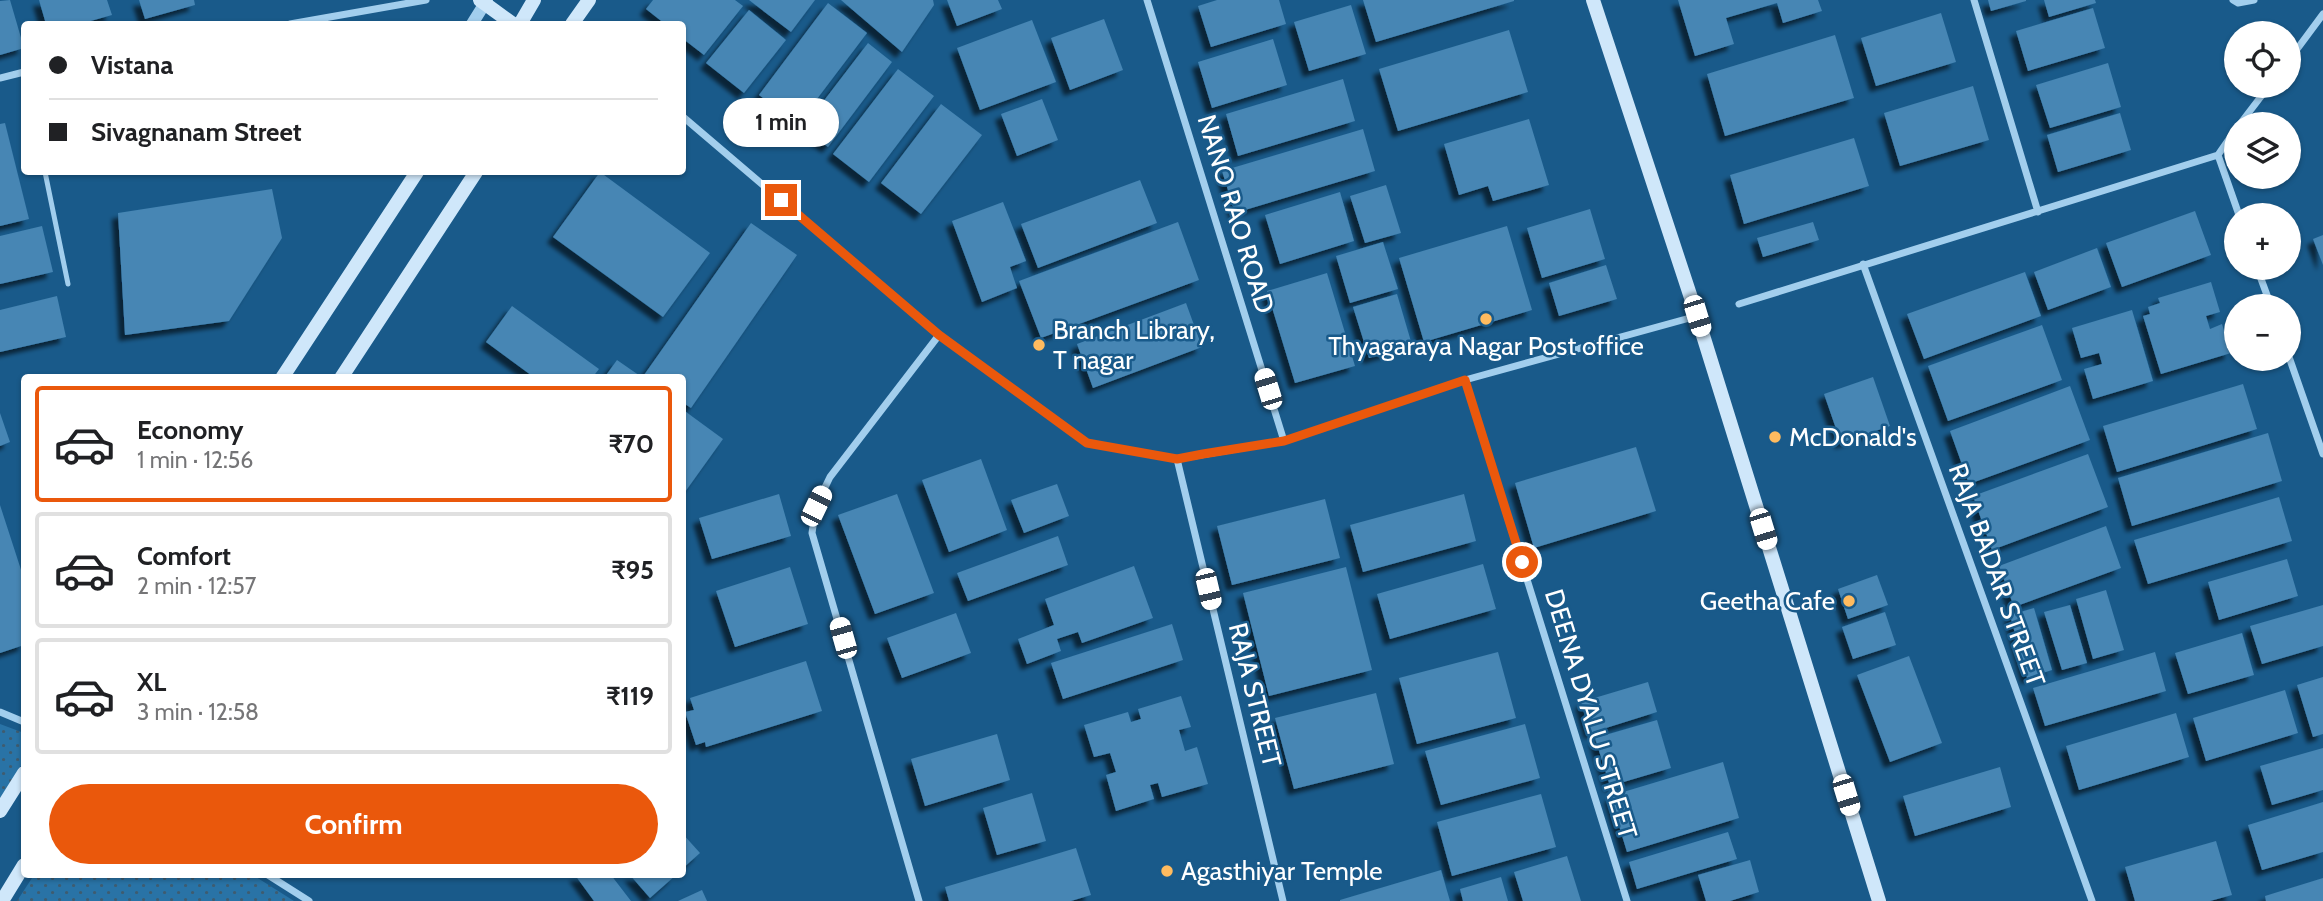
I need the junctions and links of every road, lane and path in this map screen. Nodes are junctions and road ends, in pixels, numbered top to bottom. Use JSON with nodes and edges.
{"nodes":[{"id":1,"x":426,"y":0,"type":"edge"},
{"id":2,"x":534,"y":0,"type":"edge"},
{"id":3,"x":589,"y":0,"type":"edge"},
{"id":4,"x":1147,"y":0,"type":"edge"},
{"id":5,"x":1593,"y":0,"type":"edge"},
{"id":6,"x":1974,"y":0,"type":"edge"},
{"id":7,"x":2233,"y":0,"type":"edge"},
{"id":8,"x":2255,"y":0,"type":"edge"},
{"id":9,"x":484,"y":1,"type":"edge"},
{"id":10,"x":2323,"y":14,"type":"edge"},
{"id":11,"x":307,"y":21,"type":"edge"},
{"id":12,"x":473,"y":21,"type":"edge"},
{"id":13,"x":509,"y":21,"type":"edge"},
{"id":14,"x":522,"y":21,"type":"edge"},
{"id":15,"x":574,"y":21,"type":"edge"},
{"id":16,"x":2301,"y":44,"type":"edge"},
{"id":17,"x":21,"y":73,"type":"edge"},
{"id":18,"x":0,"y":78,"type":"edge"},
{"id":19,"x":2260,"y":98,"type":"edge"},
{"id":20,"x":2249,"y":112,"type":"edge"},
{"id":21,"x":686,"y":119,"type":"edge"},
{"id":22,"x":2224,"y":147,"type":"edge"},
{"id":23,"x":2218,"y":155,"type":"junction"},
{"id":24,"x":46,"y":175,"type":"edge"},
{"id":25,"x":415,"y":175,"type":"edge"},
{"id":26,"x":474,"y":175,"type":"edge"},
{"id":27,"x":2235,"y":203,"type":"edge"},
{"id":28,"x":2038,"y":212,"type":"junction"},
{"id":29,"x":1863,"y":264,"type":"junction"},
{"id":30,"x":68,"y":284,"type":"dead end"},
{"id":31,"x":1739,"y":304,"type":"dead end"},
{"id":32,"x":1697,"y":316,"type":"junction"},
{"id":33,"x":939,"y":335,"type":"junction"},
{"id":34,"x":2294,"y":371,"type":"edge"},
{"id":35,"x":285,"y":374,"type":"edge"},
{"id":36,"x":344,"y":374,"type":"edge"},
{"id":37,"x":1465,"y":380,"type":"junction"},
{"id":38,"x":1284,"y":441,"type":"junction"},
{"id":39,"x":2323,"y":454,"type":"edge"},
{"id":40,"x":1177,"y":459,"type":"junction"},
{"id":41,"x":0,"y":712,"type":"edge"},
{"id":42,"x":21,"y":721,"type":"edge"},
{"id":43,"x":21,"y":778,"type":"edge"},
{"id":44,"x":0,"y":811,"type":"edge"},
{"id":45,"x":21,"y":870,"type":"edge"},
{"id":46,"x":273,"y":878,"type":"edge"},
{"id":47,"x":2,"y":901,"type":"edge"},
{"id":48,"x":309,"y":901,"type":"edge"},
{"id":49,"x":919,"y":901,"type":"edge"},
{"id":50,"x":1283,"y":901,"type":"edge"},
{"id":51,"x":1627,"y":901,"type":"edge"},
{"id":52,"x":1879,"y":901,"type":"edge"},
{"id":53,"x":2092,"y":901,"type":"edge"}],
"edges":[{"from":1,"to":11,"type":"street"},
{"from":2,"to":14,"type":"main road"},
{"from":3,"to":15,"type":"main road"},
{"from":4,"to":38,"type":"street","name":"NANO RAO ROAD"},
{"from":5,"to":32,"type":"main road"},
{"from":6,"to":28,"type":"street"},
{"from":7,"to":8,"type":"street"},
{"from":9,"to":12,"type":"street"},
{"from":9,"to":13,"type":"main road"},
{"from":10,"to":16,"type":"street"},
{"from":17,"to":18,"type":"street"},
{"from":19,"to":20,"type":"street"},
{"from":21,"to":33,"type":"street"},
{"from":22,"to":23,"type":"street"},
{"from":23,"to":27,"type":"street"},
{"from":23,"to":28,"type":"street"},
{"from":24,"to":30,"type":"lane"},
{"from":25,"to":35,"type":"main road"},
{"from":26,"to":36,"type":"main road"},
{"from":28,"to":29,"type":"street"},
{"from":29,"to":31,"type":"street"},
{"from":29,"to":53,"type":"street","name":"RAJA BADAR STREET"},
{"from":32,"to":37,"type":"street"},
{"from":32,"to":52,"type":"main road"},
{"from":33,"to":40,"type":"street"},
{"from":33,"to":49,"type":"street"},
{"from":34,"to":39,"type":"street"},
{"from":37,"to":38,"type":"street"},
{"from":37,"to":51,"type":"street","name":"DEENA DYALU STREET"},
{"from":38,"to":40,"type":"street"},
{"from":40,"to":50,"type":"street","name":"RAJA STREET"},
{"from":41,"to":42,"type":"street"},
{"from":43,"to":44,"type":"main road"},
{"from":45,"to":47,"type":"main road"},
{"from":46,"to":48,"type":"street"}]}
